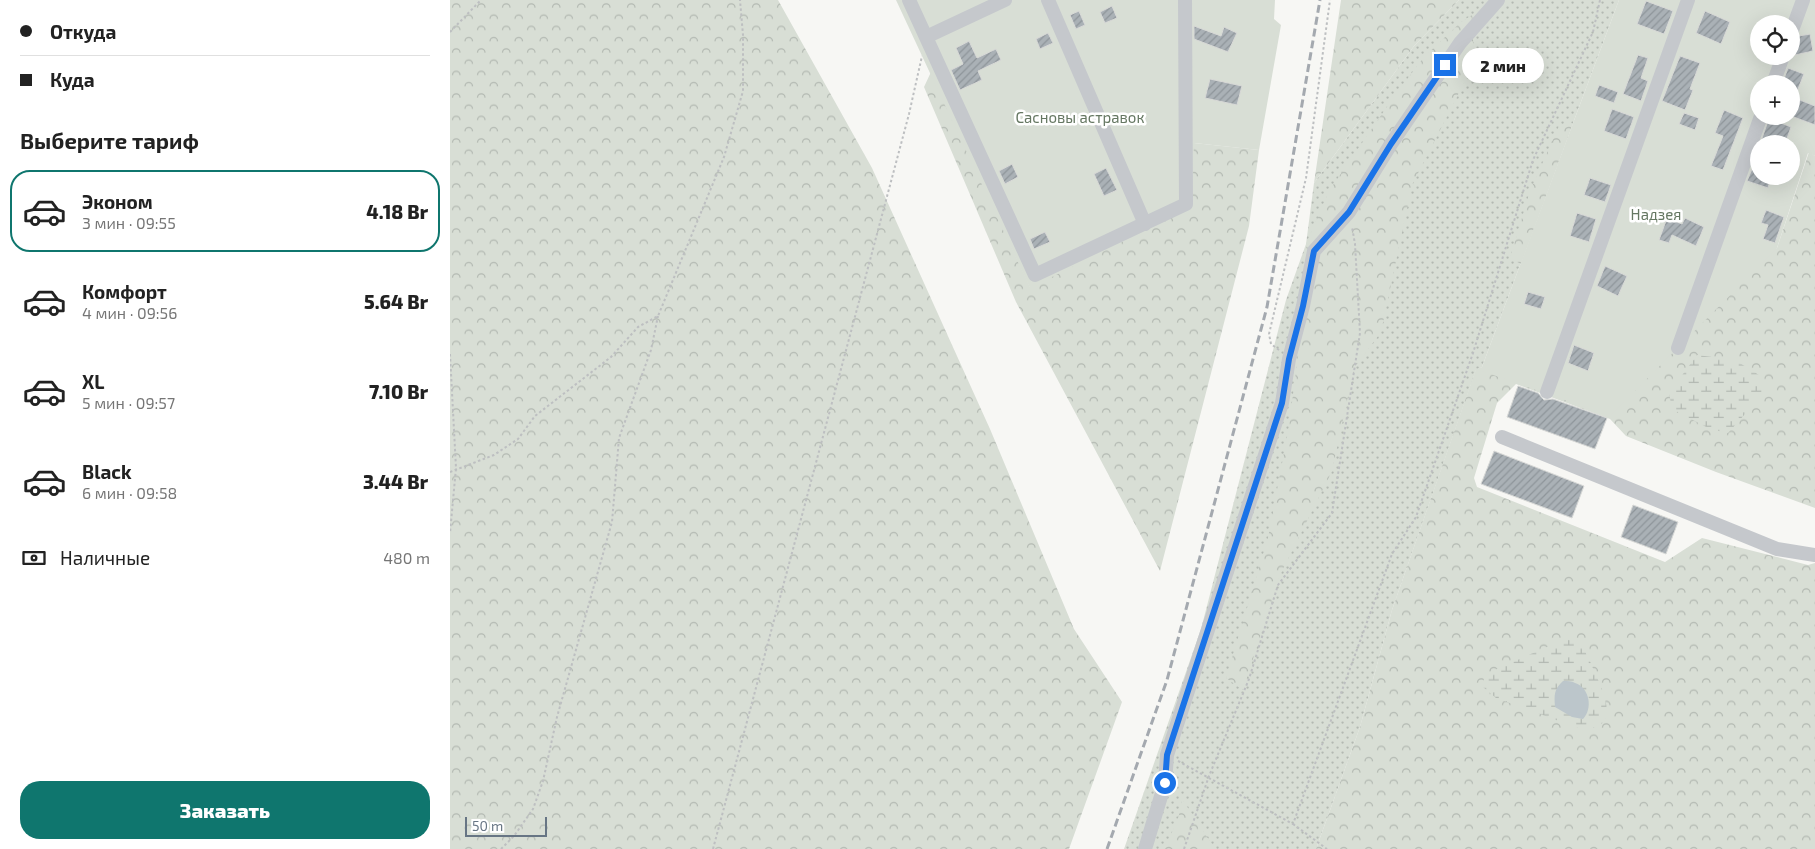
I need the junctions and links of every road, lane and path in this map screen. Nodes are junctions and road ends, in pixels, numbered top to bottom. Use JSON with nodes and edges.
{"nodes":[{"id":1,"x":481,"y":0,"type":"edge"},
{"id":2,"x":740,"y":0,"type":"edge"},
{"id":3,"x":909,"y":0,"type":"edge"},
{"id":4,"x":1005,"y":0,"type":"edge"},
{"id":5,"x":1048,"y":0,"type":"edge"},
{"id":6,"x":1185,"y":0,"type":"edge"},
{"id":7,"x":1330,"y":0,"type":"edge"},
{"id":8,"x":1498,"y":0,"type":"edge"},
{"id":9,"x":1600,"y":0,"type":"edge"},
{"id":10,"x":1688,"y":0,"type":"edge"},
{"id":11,"x":1803,"y":0,"type":"edge"},
{"id":12,"x":1798,"y":15,"type":"edge"},
{"id":13,"x":450,"y":32,"type":"edge"},
{"id":14,"x":926,"y":37,"type":"junction"},
{"id":15,"x":1758,"y":125,"type":"edge"},
{"id":16,"x":1349,"y":212,"type":"junction"},
{"id":17,"x":1145,"y":224,"type":"junction"},
{"id":18,"x":658,"y":316,"type":"junction"},
{"id":19,"x":1678,"y":348,"type":"dead end"},
{"id":20,"x":450,"y":354,"type":"edge"},
{"id":21,"x":1289,"y":359,"type":"junction"},
{"id":22,"x":1547,"y":392,"type":"dead end"},
{"id":23,"x":1502,"y":438,"type":"dead end"},
{"id":24,"x":456,"y":468,"type":"junction"},
{"id":25,"x":450,"y":472,"type":"edge"},
{"id":26,"x":450,"y":532,"type":"edge"},
{"id":27,"x":1815,"y":555,"type":"edge"},
{"id":28,"x":1167,"y":755,"type":"junction"},
{"id":29,"x":1209,"y":776,"type":"junction"},
{"id":30,"x":1293,"y":824,"type":"junction"},
{"id":31,"x":501,"y":849,"type":"edge"},
{"id":32,"x":713,"y":849,"type":"edge"},
{"id":33,"x":1145,"y":849,"type":"edge"},
{"id":34,"x":1184,"y":849,"type":"edge"},
{"id":35,"x":1327,"y":849,"type":"edge"}],
"edges":[{"from":1,"to":13,"type":"path"},
{"from":2,"to":18,"type":"path"},
{"from":3,"to":14,"type":"street"},
{"from":4,"to":14,"type":"street"},
{"from":5,"to":17,"type":"street"},
{"from":6,"to":17,"type":"street"},
{"from":7,"to":21,"type":"path"},
{"from":8,"to":16,"type":"street"},
{"from":9,"to":30,"type":"path"},
{"from":10,"to":22,"type":"street"},
{"from":11,"to":12,"type":"street"},
{"from":14,"to":17,"type":"street"},
{"from":14,"to":32,"type":"path"},
{"from":15,"to":19,"type":"street"},
{"from":16,"to":21,"type":"street"},
{"from":16,"to":29,"type":"path"},
{"from":18,"to":24,"type":"path"},
{"from":18,"to":31,"type":"path"},
{"from":20,"to":24,"type":"path"},
{"from":21,"to":28,"type":"street"},
{"from":23,"to":27,"type":"street"},
{"from":24,"to":25,"type":"path"},
{"from":24,"to":26,"type":"path"},
{"from":28,"to":29,"type":"path"},
{"from":28,"to":33,"type":"street"},
{"from":29,"to":30,"type":"path"},
{"from":29,"to":34,"type":"path"},
{"from":30,"to":35,"type":"path"}]}
